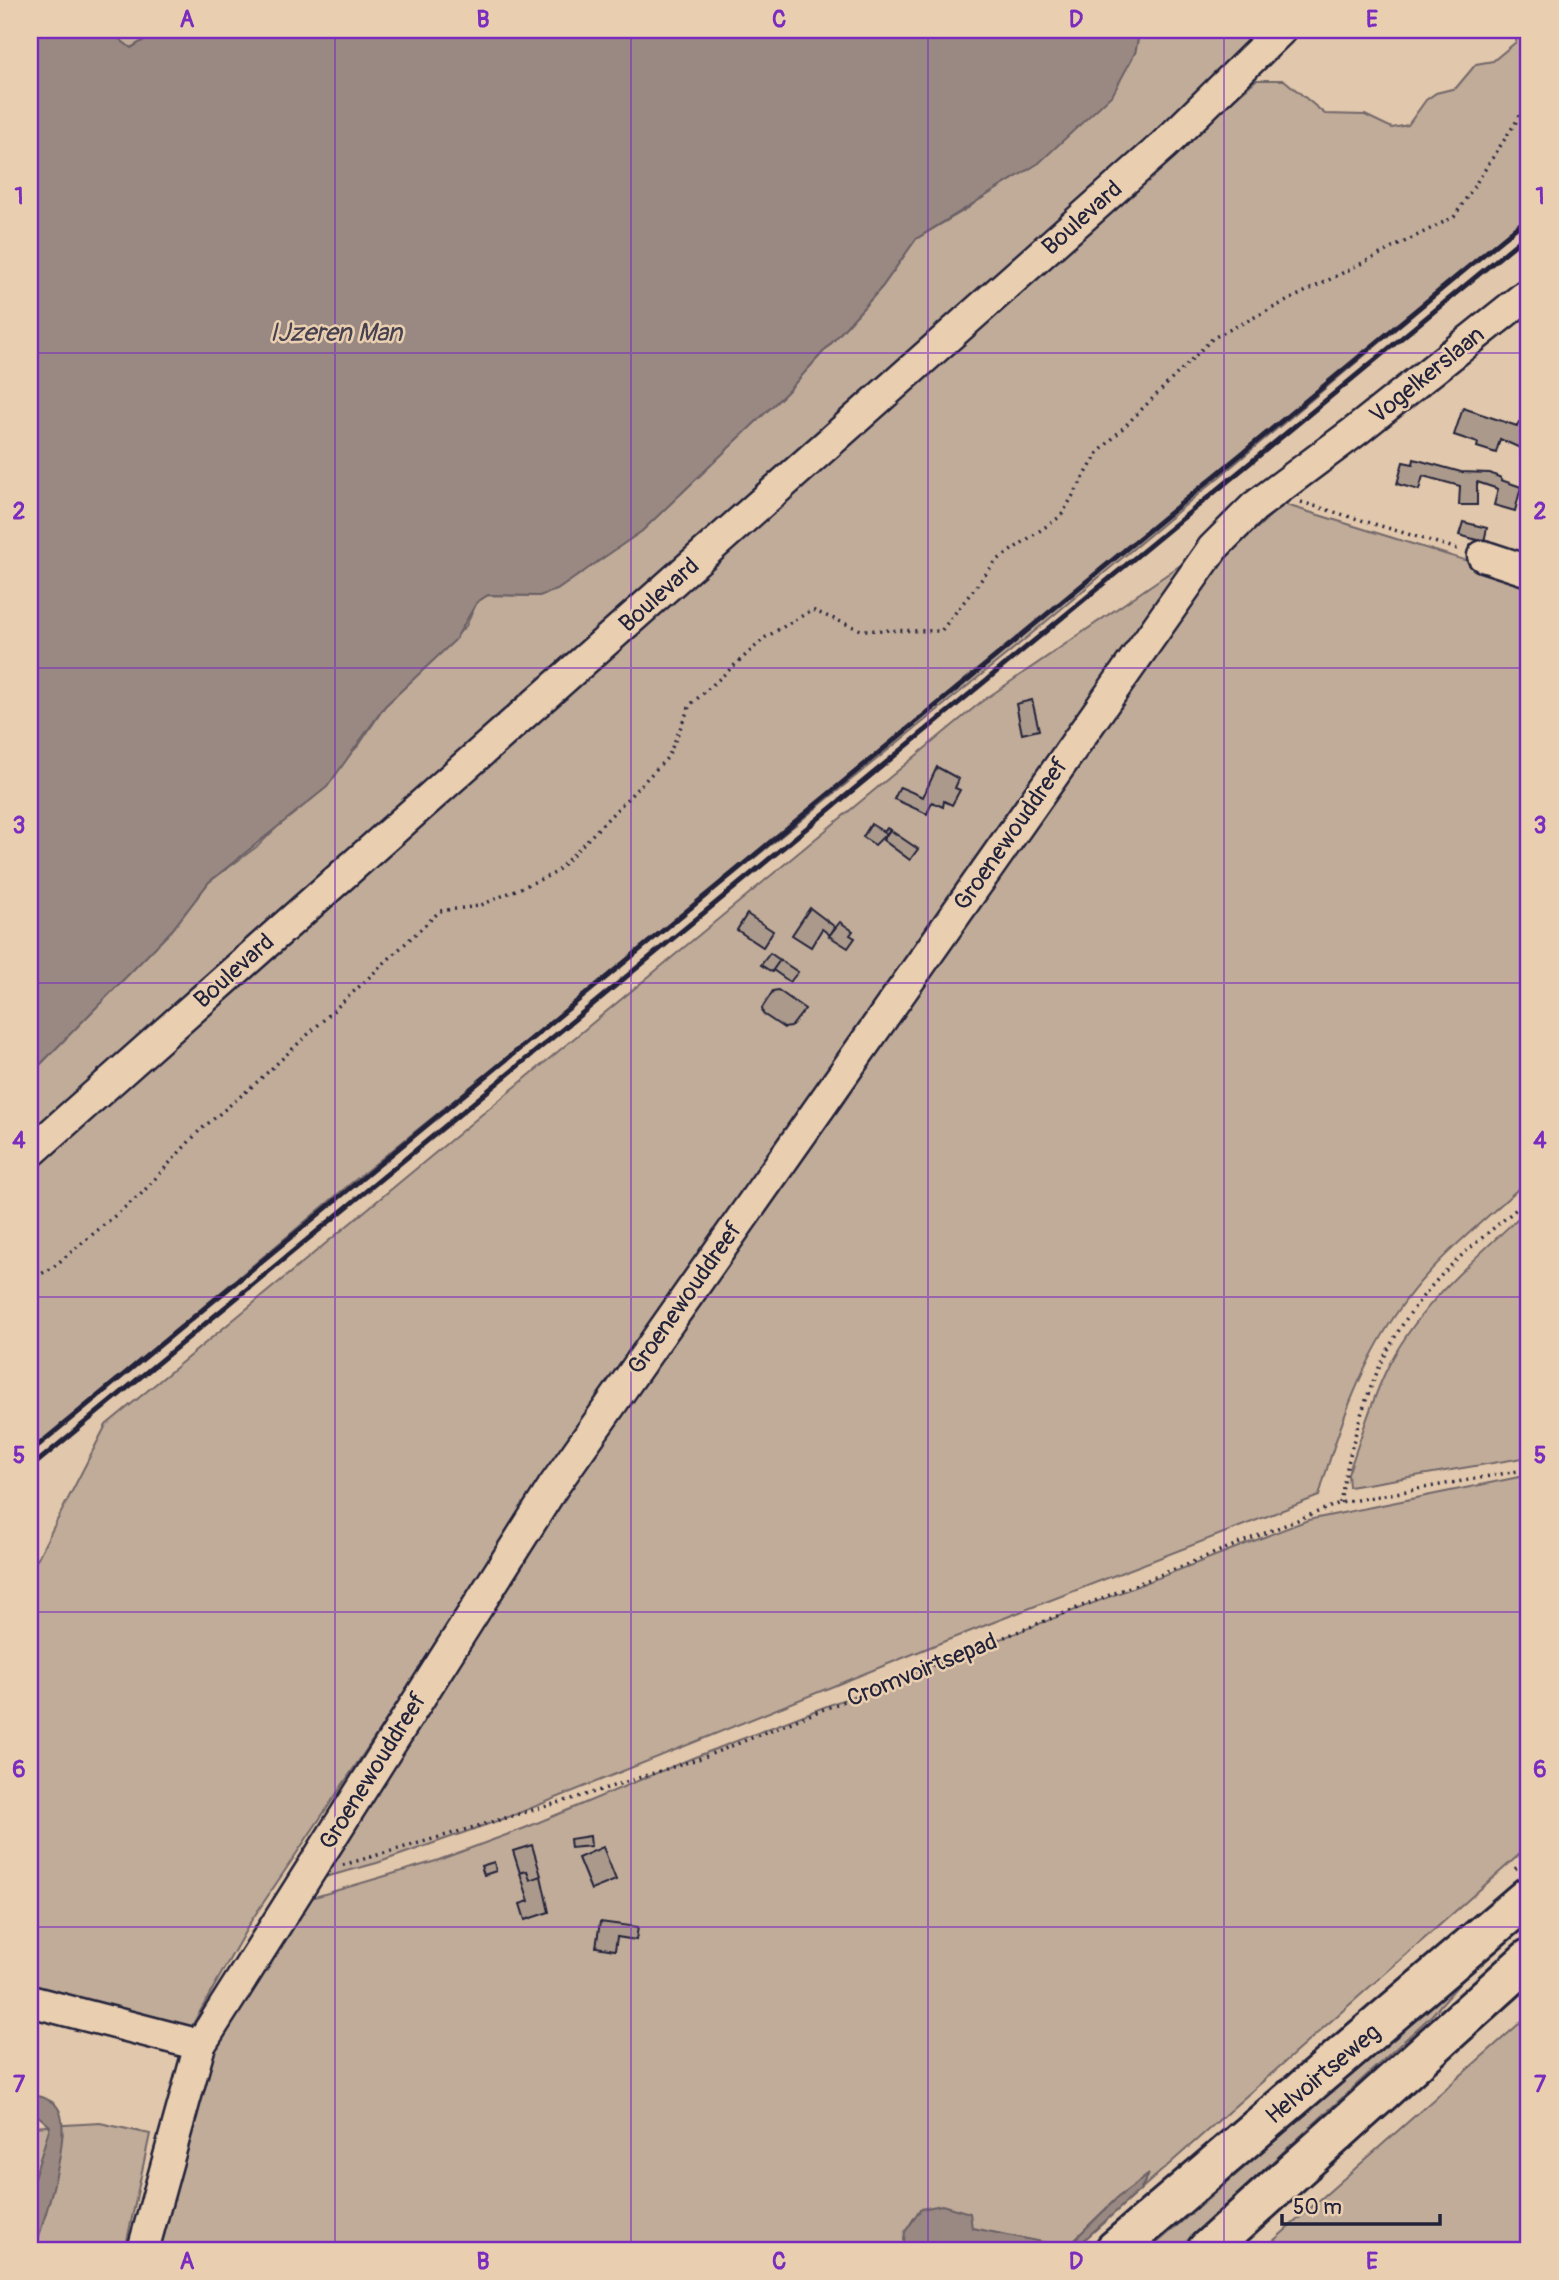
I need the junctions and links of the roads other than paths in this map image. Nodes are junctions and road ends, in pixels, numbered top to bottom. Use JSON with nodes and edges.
{"nodes":[{"id":1,"x":1281,"y":30,"type":"edge"},
{"id":2,"x":1529,"y":293,"type":"edge"},
{"id":3,"x":1357,"y":430,"type":"joint"},
{"id":4,"x":1483,"y":556,"type":"road end"},
{"id":5,"x":1529,"y":571,"type":"edge"},
{"id":6,"x":30,"y":1153,"type":"edge"},
{"id":7,"x":1529,"y":1896,"type":"edge"},
{"id":8,"x":1529,"y":1959,"type":"edge"},
{"id":9,"x":30,"y":2001,"type":"edge"},
{"id":10,"x":200,"y":2045,"type":"junction"},
{"id":11,"x":143,"y":2250,"type":"edge"},
{"id":12,"x":1115,"y":2250,"type":"edge"},
{"id":13,"x":1207,"y":2250,"type":"edge"}],
"edges":[{"from":1,"to":6,"type":"street","name":"Boulevard"},
{"from":2,"to":3,"type":"street","name":"Vogelkerslaan"},
{"from":3,"to":10,"type":"street","name":"Groenewouddreef"},
{"from":4,"to":5,"type":"street"},
{"from":7,"to":12,"type":"main road","name":"Helvoirtseweg"},
{"from":8,"to":13,"type":"main road","name":"Helvoirtseweg"},
{"from":9,"to":10,"type":"street"},
{"from":10,"to":11,"type":"street","name":"Groenewouddreef"}]}
